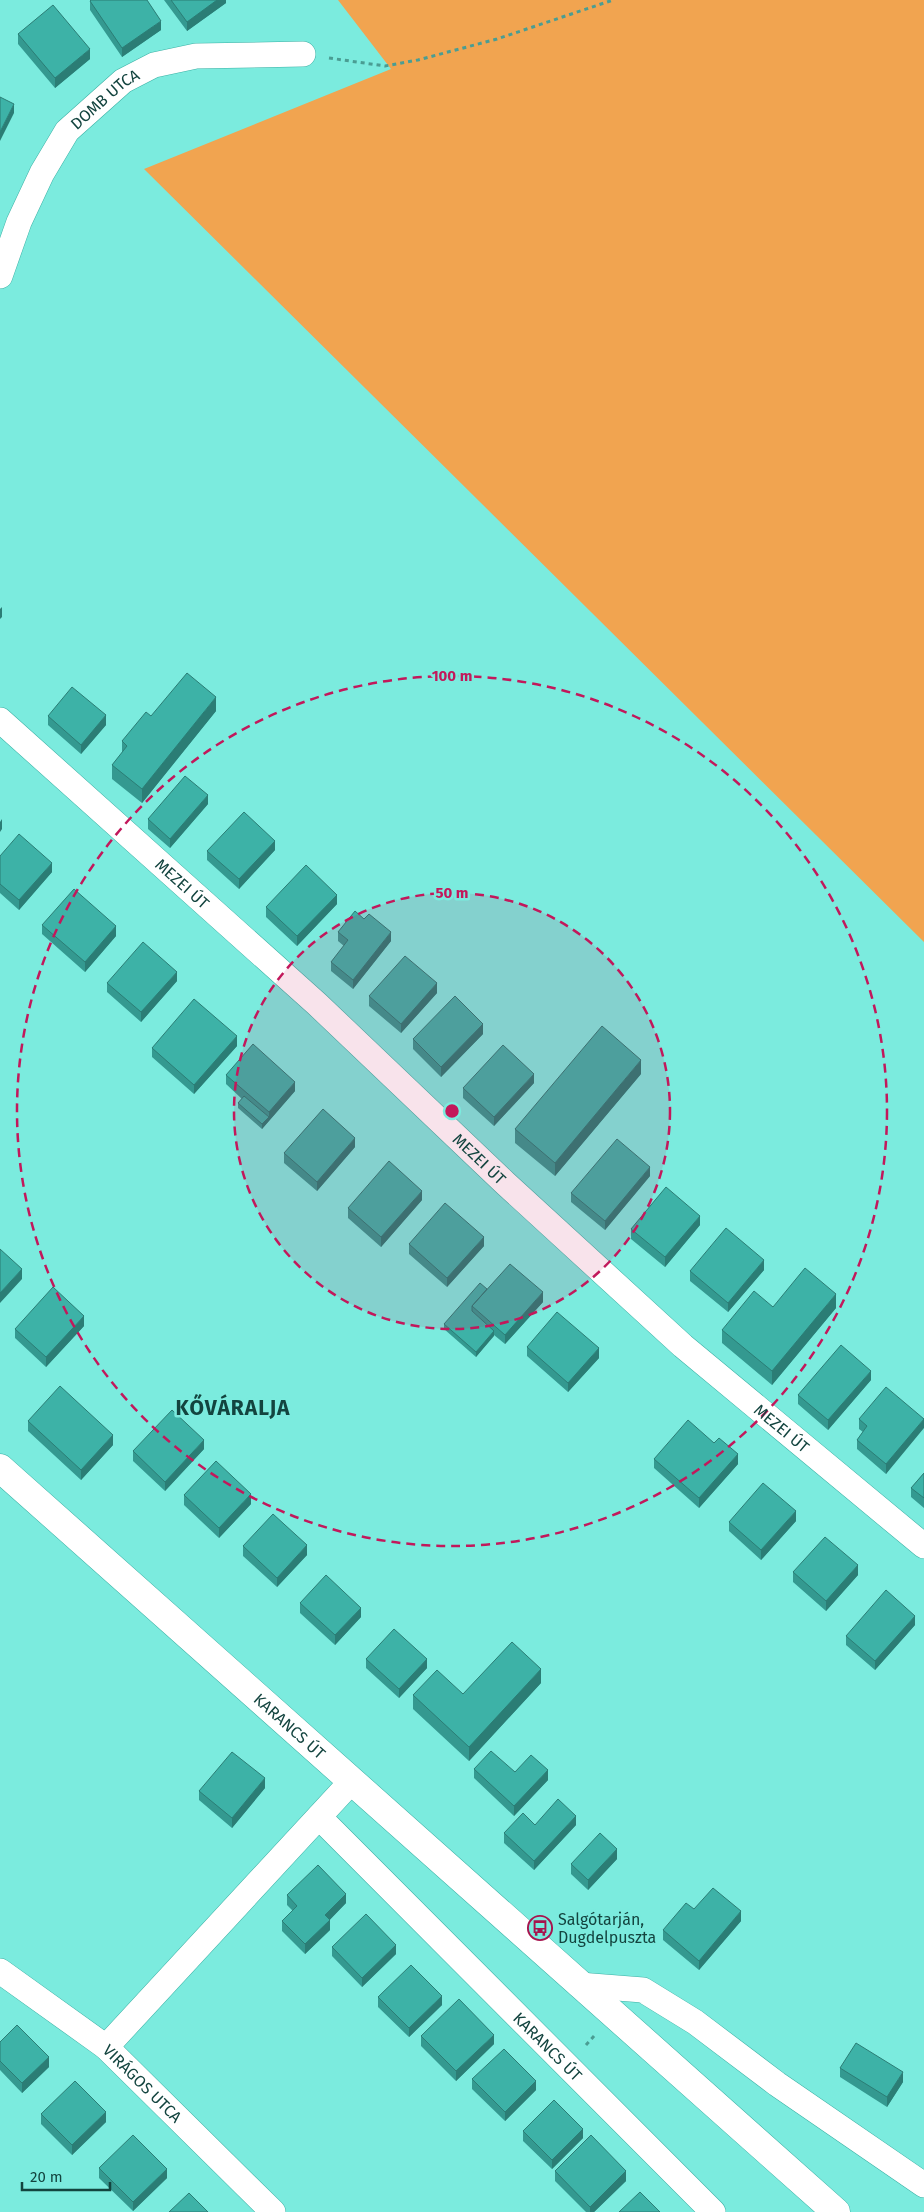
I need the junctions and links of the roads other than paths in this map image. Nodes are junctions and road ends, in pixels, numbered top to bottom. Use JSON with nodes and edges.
{"nodes":[{"id":1,"x":303,"y":54,"type":"road end"},
{"id":2,"x":0,"y":276,"type":"edge"},
{"id":3,"x":0,"y":720,"type":"edge"},
{"id":4,"x":0,"y":1468,"type":"edge"},
{"id":5,"x":924,"y":1546,"type":"edge"},
{"id":6,"x":351,"y":1782,"type":"junction"},
{"id":7,"x":319,"y":1817,"type":"junction"},
{"id":8,"x":0,"y":1971,"type":"edge"},
{"id":9,"x":579,"y":1985,"type":"junction"},
{"id":10,"x":106,"y":2047,"type":"junction"},
{"id":11,"x":924,"y":2185,"type":"edge"},
{"id":12,"x":273,"y":2212,"type":"edge"},
{"id":13,"x":713,"y":2212,"type":"edge"},
{"id":14,"x":836,"y":2212,"type":"edge"}],
"edges":[{"from":1,"to":2,"type":"street","name":"DOMB UTCA"},
{"from":3,"to":5,"type":"street","name":"MEZEI ÚT"},
{"from":4,"to":6,"type":"main road","name":"KARANCS ÚT"},
{"from":6,"to":7,"type":"street"},
{"from":6,"to":9,"type":"main road","name":"KARANCS ÚT"},
{"from":7,"to":10,"type":"street"},
{"from":7,"to":13,"type":"street","name":"KARANCS ÚT"},
{"from":8,"to":10,"type":"street","name":"VIRÁGOS UTCA"},
{"from":9,"to":11,"type":"street"},
{"from":9,"to":14,"type":"main road","name":"KARANCS ÚT"},
{"from":10,"to":12,"type":"street","name":"VIRÁGOS UTCA"}]}
